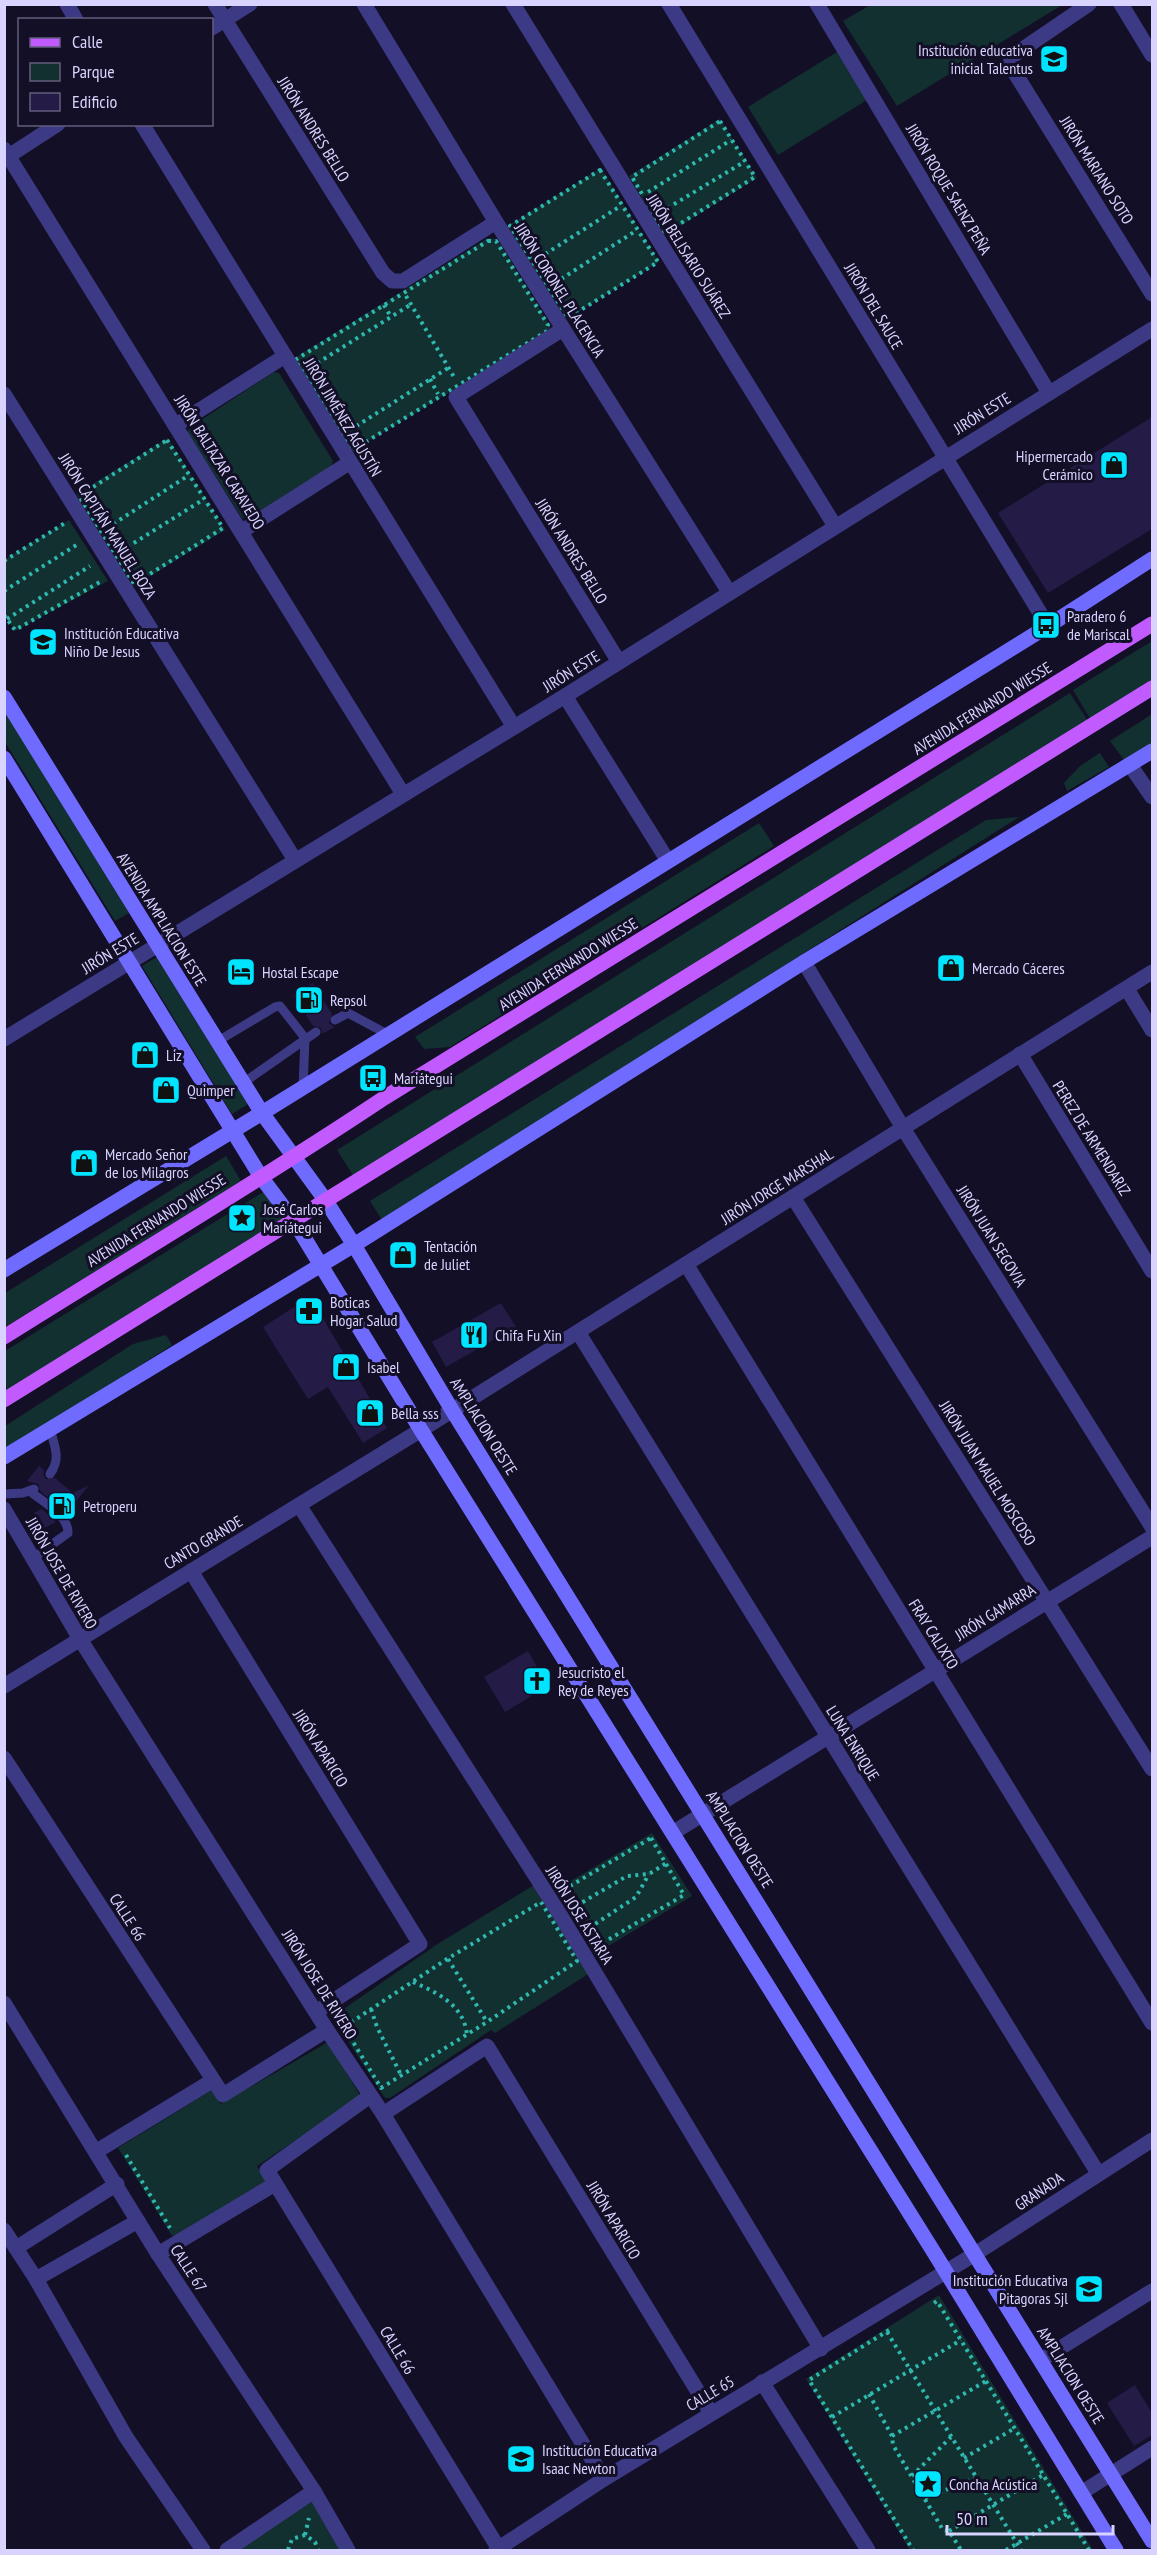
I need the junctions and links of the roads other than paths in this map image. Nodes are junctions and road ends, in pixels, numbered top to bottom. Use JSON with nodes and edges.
{"nodes":[{"id":1,"x":67,"y":4,"type":"edge"},
{"id":2,"x":215,"y":4,"type":"edge"},
{"id":3,"x":250,"y":4,"type":"edge"},
{"id":4,"x":364,"y":4,"type":"edge"},
{"id":5,"x":513,"y":4,"type":"edge"},
{"id":6,"x":669,"y":4,"type":"edge"},
{"id":7,"x":817,"y":4,"type":"edge"},
{"id":8,"x":1089,"y":4,"type":"edge"},
{"id":9,"x":1121,"y":4,"type":"edge"},
{"id":10,"x":75,"y":18,"type":"edge"},
{"id":11,"x":218,"y":24,"type":"edge"},
{"id":12,"x":1152,"y":55,"type":"edge"},
{"id":13,"x":55,"y":126,"type":"edge"},
{"id":14,"x":143,"y":126,"type":"edge"},
{"id":15,"x":6,"y":155,"type":"edge"},
{"id":16,"x":503,"y":224,"type":"junction"},
{"id":17,"x":1152,"y":294,"type":"edge"},
{"id":18,"x":566,"y":324,"type":"junction"},
{"id":19,"x":1152,"y":329,"type":"edge"},
{"id":20,"x":290,"y":358,"type":"junction"},
{"id":21,"x":1049,"y":393,"type":"junction"},
{"id":22,"x":4,"y":394,"type":"edge"},
{"id":23,"x":176,"y":425,"type":"junction"},
{"id":24,"x":350,"y":457,"type":"junction"},
{"id":25,"x":945,"y":458,"type":"junction"},
{"id":26,"x":835,"y":526,"type":"junction"},
{"id":27,"x":242,"y":531,"type":"junction"},
{"id":28,"x":1152,"y":559,"type":"edge"},
{"id":29,"x":729,"y":592,"type":"junction"},
{"id":30,"x":1152,"y":624,"type":"edge"},
{"id":31,"x":1048,"y":626,"type":"junction"},
{"id":32,"x":619,"y":662,"type":"junction"},
{"id":33,"x":1152,"y":688,"type":"edge"},
{"id":34,"x":565,"y":696,"type":"junction"},
{"id":35,"x":4,"y":697,"type":"edge"},
{"id":36,"x":514,"y":728,"type":"junction"},
{"id":37,"x":1152,"y":751,"type":"edge"},
{"id":38,"x":4,"y":758,"type":"edge"},
{"id":39,"x":1130,"y":765,"type":"junction"},
{"id":40,"x":403,"y":794,"type":"junction"},
{"id":41,"x":1152,"y":797,"type":"edge"},
{"id":42,"x":295,"y":860,"type":"junction"},
{"id":43,"x":669,"y":861,"type":"junction"},
{"id":44,"x":157,"y":946,"type":"junction"},
{"id":45,"x":131,"y":962,"type":"junction"},
{"id":46,"x":804,"y":963,"type":"junction"},
{"id":47,"x":1152,"y":972,"type":"edge"},
{"id":48,"x":1127,"y":989,"type":"junction"},
{"id":49,"x":335,"y":1020,"type":"dead end"},
{"id":50,"x":1152,"y":1030,"type":"edge"},
{"id":51,"x":7,"y":1032,"type":"edge"},
{"id":52,"x":316,"y":1032,"type":"dead end"},
{"id":53,"x":389,"y":1035,"type":"junction"},
{"id":54,"x":305,"y":1038,"type":"junction"},
{"id":55,"x":218,"y":1041,"type":"junction"},
{"id":56,"x":1020,"y":1054,"type":"junction"},
{"id":57,"x":243,"y":1083,"type":"junction"},
{"id":58,"x":303,"y":1088,"type":"junction"},
{"id":59,"x":262,"y":1113,"type":"junction"},
{"id":60,"x":903,"y":1128,"type":"junction"},
{"id":61,"x":232,"y":1130,"type":"junction"},
{"id":62,"x":293,"y":1159,"type":"junction"},
{"id":63,"x":261,"y":1177,"type":"junction"},
{"id":64,"x":793,"y":1197,"type":"junction"},
{"id":65,"x":326,"y":1201,"type":"junction"},
{"id":66,"x":294,"y":1221,"type":"junction"},
{"id":67,"x":354,"y":1245,"type":"junction"},
{"id":68,"x":321,"y":1264,"type":"junction"},
{"id":69,"x":686,"y":1264,"type":"junction"},
{"id":70,"x":4,"y":1270,"type":"edge"},
{"id":71,"x":1152,"y":1271,"type":"edge"},
{"id":72,"x":578,"y":1332,"type":"junction"},
{"id":73,"x":4,"y":1336,"type":"edge"},
{"id":74,"x":4,"y":1400,"type":"edge"},
{"id":75,"x":452,"y":1410,"type":"junction"},
{"id":76,"x":50,"y":1429,"type":"junction"},
{"id":77,"x":421,"y":1430,"type":"junction"},
{"id":78,"x":4,"y":1457,"type":"edge"},
{"id":79,"x":50,"y":1474,"type":"dead end"},
{"id":80,"x":4,"y":1494,"type":"edge"},
{"id":81,"x":299,"y":1505,"type":"junction"},
{"id":82,"x":4,"y":1509,"type":"edge"},
{"id":83,"x":1152,"y":1527,"type":"edge"},
{"id":84,"x":1152,"y":1537,"type":"edge"},
{"id":85,"x":33,"y":1558,"type":"junction"},
{"id":86,"x":191,"y":1571,"type":"junction"},
{"id":87,"x":1047,"y":1601,"type":"junction"},
{"id":88,"x":80,"y":1639,"type":"junction"},
{"id":89,"x":935,"y":1670,"type":"junction"},
{"id":90,"x":4,"y":1686,"type":"edge"},
{"id":91,"x":828,"y":1736,"type":"junction"},
{"id":92,"x":4,"y":1758,"type":"edge"},
{"id":93,"x":1152,"y":1769,"type":"edge"},
{"id":94,"x":703,"y":1813,"type":"junction"},
{"id":95,"x":674,"y":1832,"type":"junction"},
{"id":96,"x":4,"y":2003,"type":"edge"},
{"id":97,"x":316,"y":2012,"type":"junction"},
{"id":98,"x":1152,"y":2024,"type":"edge"},
{"id":99,"x":327,"y":2030,"type":"junction"},
{"id":100,"x":212,"y":2081,"type":"junction"},
{"id":101,"x":376,"y":2092,"type":"junction"},
{"id":102,"x":383,"y":2114,"type":"junction"},
{"id":103,"x":1152,"y":2140,"type":"edge"},
{"id":104,"x":97,"y":2151,"type":"junction"},
{"id":105,"x":1098,"y":2173,"type":"junction"},
{"id":106,"x":117,"y":2184,"type":"junction"},
{"id":107,"x":275,"y":2184,"type":"junction"},
{"id":108,"x":138,"y":2221,"type":"junction"},
{"id":109,"x":5,"y":2231,"type":"edge"},
{"id":110,"x":16,"y":2248,"type":"junction"},
{"id":111,"x":158,"y":2254,"type":"junction"},
{"id":112,"x":975,"y":2254,"type":"junction"},
{"id":113,"x":945,"y":2272,"type":"junction"},
{"id":114,"x":36,"y":2279,"type":"junction"},
{"id":115,"x":1152,"y":2291,"type":"edge"},
{"id":116,"x":821,"y":2349,"type":"junction"},
{"id":117,"x":1041,"y":2360,"type":"junction"},
{"id":118,"x":762,"y":2382,"type":"junction"},
{"id":119,"x":711,"y":2413,"type":"junction"},
{"id":120,"x":1152,"y":2448,"type":"edge"},
{"id":121,"x":1111,"y":2473,"type":"junction"},
{"id":122,"x":604,"y":2479,"type":"junction"},
{"id":123,"x":314,"y":2491,"type":"junction"},
{"id":124,"x":1081,"y":2493,"type":"junction"},
{"id":125,"x":1152,"y":2541,"type":"edge"},
{"id":126,"x":203,"y":2550,"type":"edge"},
{"id":127,"x":227,"y":2550,"type":"edge"},
{"id":128,"x":348,"y":2550,"type":"edge"},
{"id":129,"x":498,"y":2550,"type":"edge"},
{"id":130,"x":868,"y":2550,"type":"edge"},
{"id":131,"x":1116,"y":2550,"type":"edge"}],
"edges":[{"from":1,"to":10,"type":"street"},
{"from":2,"to":11,"type":"street","name":"JIRÓN ANDRES BELLO"},
{"from":3,"to":11,"type":"street"},
{"from":4,"to":16,"type":"street","name":"JIRÓN CORONEL PLACENCIA"},
{"from":5,"to":26,"type":"street","name":"JIRÓN BELISARIO SUÁREZ"},
{"from":6,"to":25,"type":"street","name":"JIRÓN DEL SAUCE"},
{"from":7,"to":21,"type":"street","name":"JIRÓN ROQUE SAENZ PEÑA"},
{"from":8,"to":17,"type":"street","name":"JIRÓN MARIANO SOTO"},
{"from":9,"to":12,"type":"street"},
{"from":11,"to":16,"type":"street","name":"JIRÓN ANDRES BELLO"},
{"from":13,"to":15,"type":"street"},
{"from":14,"to":20,"type":"street","name":"JIRÓN JIMÉNEZ AGUSTÍN"},
{"from":15,"to":23,"type":"street","name":"JIRÓN BALTAZAR CARAVEDO"},
{"from":16,"to":18,"type":"street","name":"JIRÓN CORONEL PLACENCIA"},
{"from":18,"to":29,"type":"street","name":"JIRÓN CORONEL PLACENCIA"},
{"from":18,"to":32,"type":"street","name":"JIRÓN ANDRES BELLO"},
{"from":19,"to":21,"type":"street","name":"JIRÓN ESTE"},
{"from":20,"to":23,"type":"street"},
{"from":20,"to":24,"type":"street","name":"JIRÓN JIMÉNEZ AGUSTÍN"},
{"from":21,"to":25,"type":"street","name":"JIRÓN ESTE"},
{"from":22,"to":42,"type":"street","name":"JIRÓN CAPITÁN MANUEL BOZA"},
{"from":23,"to":27,"type":"street","name":"JIRÓN BALTAZAR CARAVEDO"},
{"from":24,"to":27,"type":"street"},
{"from":24,"to":36,"type":"street","name":"JIRÓN JIMÉNEZ AGUSTÍN"},
{"from":25,"to":26,"type":"street","name":"JIRÓN ESTE"},
{"from":25,"to":31,"type":"street","name":"JIRÓN DEL SAUCE"},
{"from":26,"to":29,"type":"street","name":"JIRÓN ESTE"},
{"from":27,"to":40,"type":"street","name":"JIRÓN BALTAZAR CARAVEDO"},
{"from":28,"to":31,"type":"main road","name":"AVENIDA FERNANDO WIESSE"},
{"from":29,"to":32,"type":"street","name":"JIRÓN ESTE"},
{"from":30,"to":62,"type":"main road","name":"AVENIDA FERNANDO WIESSE"},
{"from":31,"to":43,"type":"main road","name":"AVENIDA FERNANDO WIESSE"},
{"from":32,"to":34,"type":"street","name":"JIRÓN ESTE"},
{"from":33,"to":65,"type":"main road"},
{"from":34,"to":36,"type":"street","name":"JIRÓN ESTE"},
{"from":34,"to":43,"type":"street"},
{"from":35,"to":44,"type":"main road","name":"AVENIDA AMPLIACION ESTE"},
{"from":36,"to":40,"type":"street","name":"JIRÓN ESTE"},
{"from":37,"to":39,"type":"main road"},
{"from":38,"to":45,"type":"main road"},
{"from":39,"to":41,"type":"street"},
{"from":39,"to":46,"type":"main road"},
{"from":40,"to":42,"type":"street","name":"JIRÓN ESTE"},
{"from":42,"to":44,"type":"street","name":"JIRÓN ESTE"},
{"from":43,"to":53,"type":"main road","name":"AVENIDA FERNANDO WIESSE"},
{"from":44,"to":45,"type":"street","name":"JIRÓN ESTE"},
{"from":44,"to":55,"type":"main road","name":"AVENIDA AMPLIACION ESTE"},
{"from":45,"to":51,"type":"street","name":"JIRÓN ESTE"},
{"from":45,"to":61,"type":"main road"},
{"from":46,"to":60,"type":"street","name":"JIRÓN JUAN SEGOVIA"},
{"from":46,"to":67,"type":"main road"},
{"from":47,"to":48,"type":"street","name":"JIRÓN JORGE MARSHAL"},
{"from":48,"to":50,"type":"street"},
{"from":48,"to":56,"type":"street","name":"JIRÓN JORGE MARSHAL"},
{"from":49,"to":53,"type":"lane"},
{"from":52,"to":54,"type":"lane"},
{"from":53,"to":58,"type":"main road","name":"AVENIDA FERNANDO WIESSE"},
{"from":54,"to":55,"type":"lane"},
{"from":54,"to":57,"type":"lane"},
{"from":54,"to":58,"type":"lane"},
{"from":55,"to":57,"type":"main road","name":"AVENIDA AMPLIACION ESTE"},
{"from":56,"to":60,"type":"street","name":"JIRÓN JORGE MARSHAL"},
{"from":56,"to":71,"type":"street","name":"PEREZ DE ARMENDARIZ"},
{"from":57,"to":59,"type":"main road","name":"AVENIDA AMPLIACION ESTE"},
{"from":58,"to":59,"type":"main road","name":"AVENIDA FERNANDO WIESSE"},
{"from":59,"to":61,"type":"main road","name":"AVENIDA FERNANDO WIESSE"},
{"from":59,"to":62,"type":"main road","name":"AVENIDA AMPLIACION ESTE"},
{"from":60,"to":64,"type":"street","name":"JIRÓN JORGE MARSHAL"},
{"from":60,"to":83,"type":"street","name":"JIRÓN JUAN SEGOVIA"},
{"from":61,"to":63,"type":"main road"},
{"from":61,"to":70,"type":"main road","name":"AVENIDA FERNANDO WIESSE"},
{"from":62,"to":63,"type":"main road","name":"AVENIDA FERNANDO WIESSE"},
{"from":62,"to":65,"type":"main road","name":"AMPLIACION OESTE"},
{"from":63,"to":66,"type":"main road"},
{"from":63,"to":73,"type":"main road","name":"AVENIDA FERNANDO WIESSE"},
{"from":64,"to":69,"type":"street","name":"JIRÓN JORGE MARSHAL"},
{"from":64,"to":87,"type":"street","name":"JIRÓN JUAN MAUEL MOSCOSO"},
{"from":65,"to":66,"type":"main road"},
{"from":65,"to":67,"type":"main road","name":"AMPLIACION OESTE"},
{"from":66,"to":68,"type":"main road"},
{"from":66,"to":74,"type":"main road"},
{"from":67,"to":68,"type":"main road"},
{"from":67,"to":75,"type":"main road","name":"AMPLIACION OESTE"},
{"from":68,"to":76,"type":"main road"},
{"from":68,"to":77,"type":"main road"},
{"from":69,"to":72,"type":"street","name":"JIRÓN JORGE MARSHAL"},
{"from":69,"to":89,"type":"street","name":"FRAY CALIXTO"},
{"from":72,"to":75,"type":"street","name":"JIRÓN JORGE MARSHAL"},
{"from":72,"to":91,"type":"street","name":"LUNA ENRIQUE"},
{"from":75,"to":77,"type":"street","name":"JIRÓN JORGE MARSHAL"},
{"from":75,"to":94,"type":"main road","name":"AMPLIACION OESTE"},
{"from":76,"to":78,"type":"main road"},
{"from":76,"to":79,"type":"lane"},
{"from":77,"to":81,"type":"street","name":"CANTO GRANDE"},
{"from":77,"to":95,"type":"main road"},
{"from":80,"to":85,"type":"lane"},
{"from":81,"to":86,"type":"street","name":"CANTO GRANDE"},
{"from":81,"to":116,"type":"street","name":"JIRÓN JOSE ASTARIA"},
{"from":82,"to":85,"type":"street","name":"JIRÓN JOSE DE RIVERO"},
{"from":84,"to":87,"type":"street","name":"JIRÓN GAMARRA"},
{"from":85,"to":88,"type":"street","name":"JIRÓN JOSE DE RIVERO"},
{"from":86,"to":88,"type":"street","name":"CANTO GRANDE"},
{"from":86,"to":97,"type":"street","name":"JIRÓN APARICIO"},
{"from":87,"to":89,"type":"street","name":"JIRÓN GAMARRA"},
{"from":87,"to":93,"type":"street","name":"JIRÓN JUAN MAUEL MOSCOSO"},
{"from":88,"to":90,"type":"street","name":"CANTO GRANDE"},
{"from":88,"to":97,"type":"street","name":"JIRÓN JOSE DE RIVERO"},
{"from":89,"to":91,"type":"street","name":"JIRÓN GAMARRA"},
{"from":89,"to":98,"type":"street","name":"FRAY CALIXTO"},
{"from":91,"to":94,"type":"street","name":"JIRÓN GAMARRA"},
{"from":91,"to":105,"type":"street","name":"LUNA ENRIQUE"},
{"from":92,"to":100,"type":"street","name":"CALLE 66"},
{"from":94,"to":95,"type":"street","name":"JIRÓN GAMARRA"},
{"from":94,"to":112,"type":"main road","name":"AMPLIACION OESTE"},
{"from":95,"to":113,"type":"main road"},
{"from":96,"to":104,"type":"street","name":"CALLE 67"},
{"from":97,"to":99,"type":"street","name":"JIRÓN JOSE DE RIVERO"},
{"from":99,"to":100,"type":"street","name":"CALLE 66"},
{"from":99,"to":101,"type":"street","name":"JIRÓN JOSE DE RIVERO"},
{"from":100,"to":104,"type":"street"},
{"from":101,"to":102,"type":"street","name":"JIRÓN JOSE DE RIVERO"},
{"from":101,"to":107,"type":"street","name":"CALLE 66"},
{"from":102,"to":119,"type":"street","name":"JIRÓN APARICIO"},
{"from":102,"to":122,"type":"street","name":"JIRÓN JOSE DE RIVERO"},
{"from":103,"to":105,"type":"street","name":"GRANADA"},
{"from":104,"to":106,"type":"street","name":"CALLE 67"},
{"from":105,"to":112,"type":"street","name":"GRANADA"},
{"from":106,"to":108,"type":"street","name":"CALLE 67"},
{"from":106,"to":110,"type":"street"},
{"from":107,"to":111,"type":"street"},
{"from":107,"to":129,"type":"street","name":"CALLE 66"},
{"from":108,"to":111,"type":"street","name":"CALLE 67"},
{"from":108,"to":114,"type":"street"},
{"from":109,"to":110,"type":"street"},
{"from":110,"to":114,"type":"street"},
{"from":111,"to":123,"type":"street","name":"CALLE 67"},
{"from":112,"to":113,"type":"street","name":"GRANADA"},
{"from":112,"to":117,"type":"main road","name":"AMPLIACION OESTE"},
{"from":113,"to":116,"type":"street","name":"CALLE 65"},
{"from":113,"to":124,"type":"main road"},
{"from":114,"to":126,"type":"street"},
{"from":115,"to":117,"type":"street"},
{"from":116,"to":118,"type":"street","name":"CALLE 65"},
{"from":117,"to":121,"type":"main road","name":"AMPLIACION OESTE"},
{"from":118,"to":119,"type":"street","name":"CALLE 65"},
{"from":118,"to":130,"type":"street"},
{"from":119,"to":122,"type":"street","name":"CALLE 65"},
{"from":120,"to":121,"type":"street"},
{"from":121,"to":124,"type":"street"},
{"from":121,"to":125,"type":"main road","name":"AMPLIACION OESTE"},
{"from":122,"to":129,"type":"street","name":"CALLE 65"},
{"from":123,"to":127,"type":"street"},
{"from":123,"to":128,"type":"street","name":"CALLE 67"},
{"from":124,"to":131,"type":"main road"}]}
